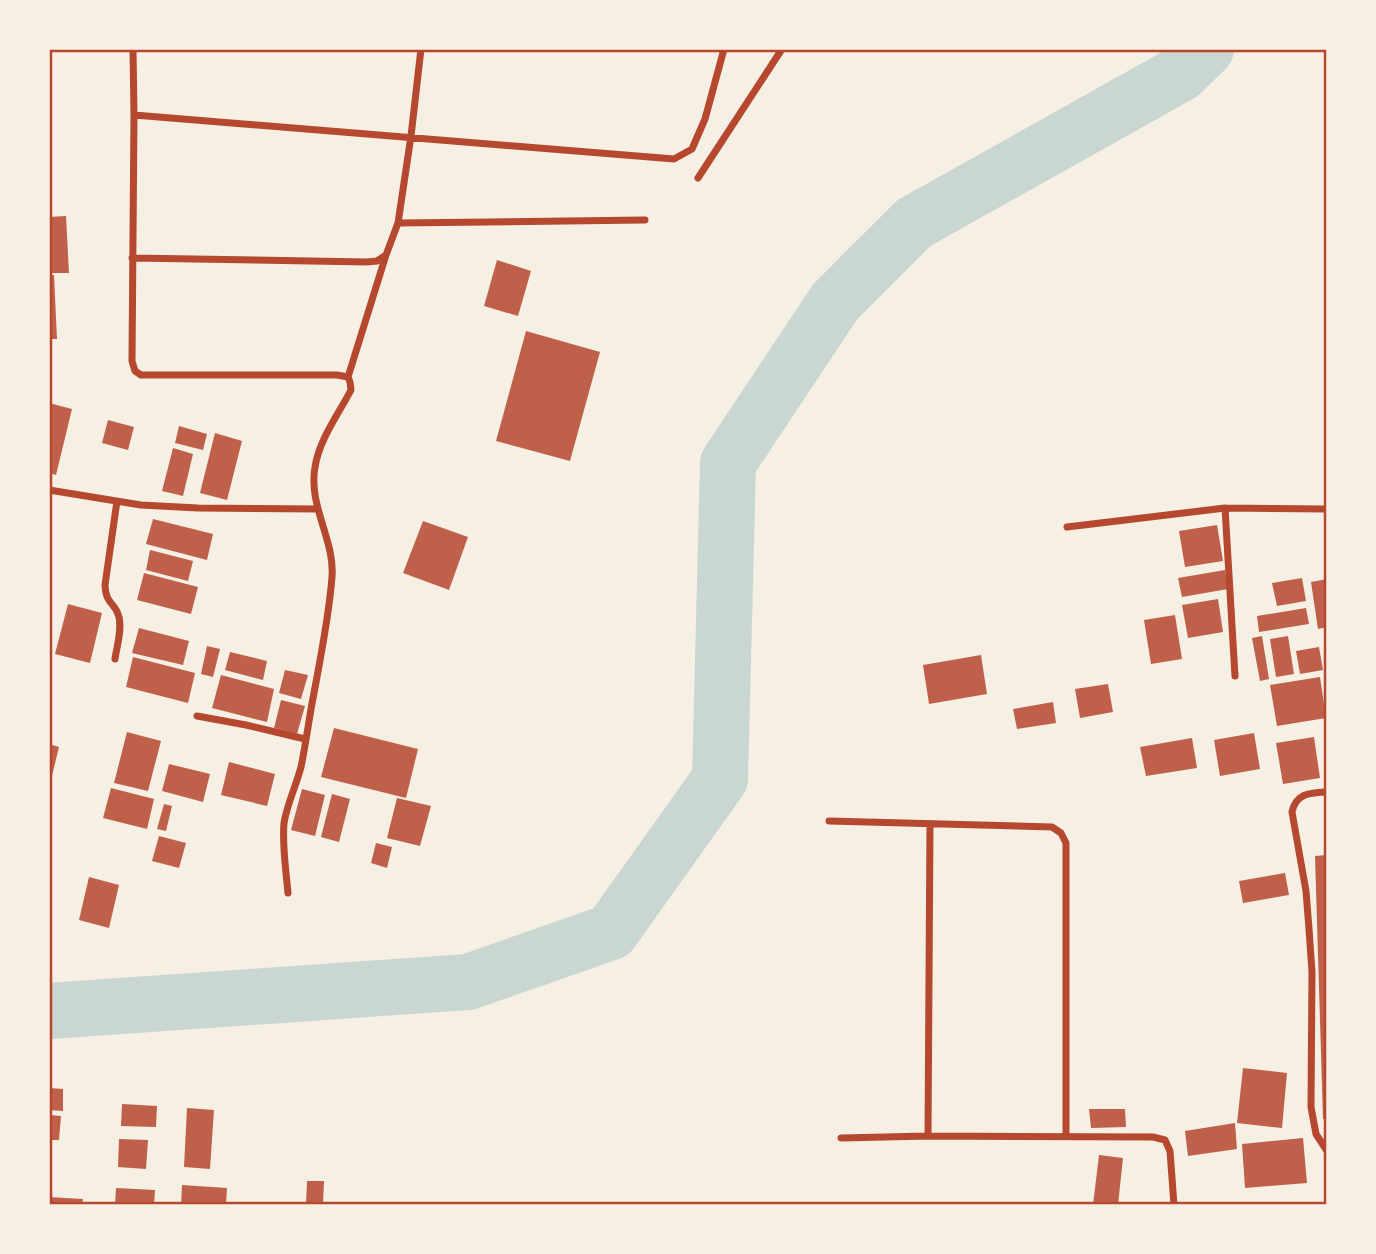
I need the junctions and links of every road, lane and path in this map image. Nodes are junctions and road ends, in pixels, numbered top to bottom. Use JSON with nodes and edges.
{"nodes":[{"id":1,"x":133,"y":49,"type":"edge"},
{"id":2,"x":421,"y":49,"type":"edge"},
{"id":3,"x":724,"y":49,"type":"edge"},
{"id":4,"x":782,"y":49,"type":"edge"},
{"id":5,"x":134,"y":115,"type":"junction"},
{"id":6,"x":411,"y":136,"type":"junction"},
{"id":7,"x":698,"y":178,"type":"dead end"},
{"id":8,"x":645,"y":220,"type":"dead end"},
{"id":9,"x":398,"y":223,"type":"junction"},
{"id":10,"x":386,"y":255,"type":"junction"},
{"id":11,"x":132,"y":258,"type":"junction"},
{"id":12,"x":348,"y":377,"type":"junction"},
{"id":13,"x":49,"y":490,"type":"edge"},
{"id":14,"x":117,"y":501,"type":"junction"},
{"id":15,"x":1225,"y":508,"type":"junction"},
{"id":16,"x":318,"y":509,"type":"junction"},
{"id":17,"x":1327,"y":509,"type":"edge"},
{"id":18,"x":1067,"y":527,"type":"dead end"},
{"id":19,"x":115,"y":659,"type":"dead end"},
{"id":20,"x":1235,"y":676,"type":"dead end"},
{"id":21,"x":197,"y":716,"type":"dead end"},
{"id":22,"x":305,"y":739,"type":"junction"},
{"id":23,"x":1327,"y":792,"type":"edge"},
{"id":24,"x":829,"y":821,"type":"dead end"},
{"id":25,"x":930,"y":824,"type":"junction"},
{"id":26,"x":288,"y":893,"type":"dead end"},
{"id":27,"x":928,"y":1136,"type":"junction"},
{"id":28,"x":1066,"y":1136,"type":"junction"},
{"id":29,"x":841,"y":1138,"type":"dead end"},
{"id":30,"x":1327,"y":1151,"type":"edge"},
{"id":31,"x":1174,"y":1205,"type":"edge"}],
"edges":[{"from":1,"to":5,"type":"street"},
{"from":2,"to":6,"type":"street"},
{"from":3,"to":6,"type":"street"},
{"from":4,"to":7,"type":"street"},
{"from":5,"to":6,"type":"street"},
{"from":5,"to":11,"type":"street"},
{"from":6,"to":9,"type":"street"},
{"from":8,"to":9,"type":"street"},
{"from":9,"to":10,"type":"street"},
{"from":10,"to":11,"type":"street"},
{"from":10,"to":12,"type":"street"},
{"from":11,"to":12,"type":"street"},
{"from":12,"to":16,"type":"street"},
{"from":13,"to":14,"type":"street"},
{"from":14,"to":16,"type":"street"},
{"from":14,"to":19,"type":"street"},
{"from":15,"to":17,"type":"street"},
{"from":15,"to":18,"type":"street"},
{"from":15,"to":20,"type":"street"},
{"from":16,"to":22,"type":"street"},
{"from":21,"to":22,"type":"street"},
{"from":22,"to":26,"type":"street"},
{"from":23,"to":30,"type":"street"},
{"from":24,"to":25,"type":"street"},
{"from":25,"to":27,"type":"street"},
{"from":25,"to":28,"type":"street"},
{"from":27,"to":28,"type":"street"},
{"from":27,"to":29,"type":"street"},
{"from":28,"to":31,"type":"street"}]}
